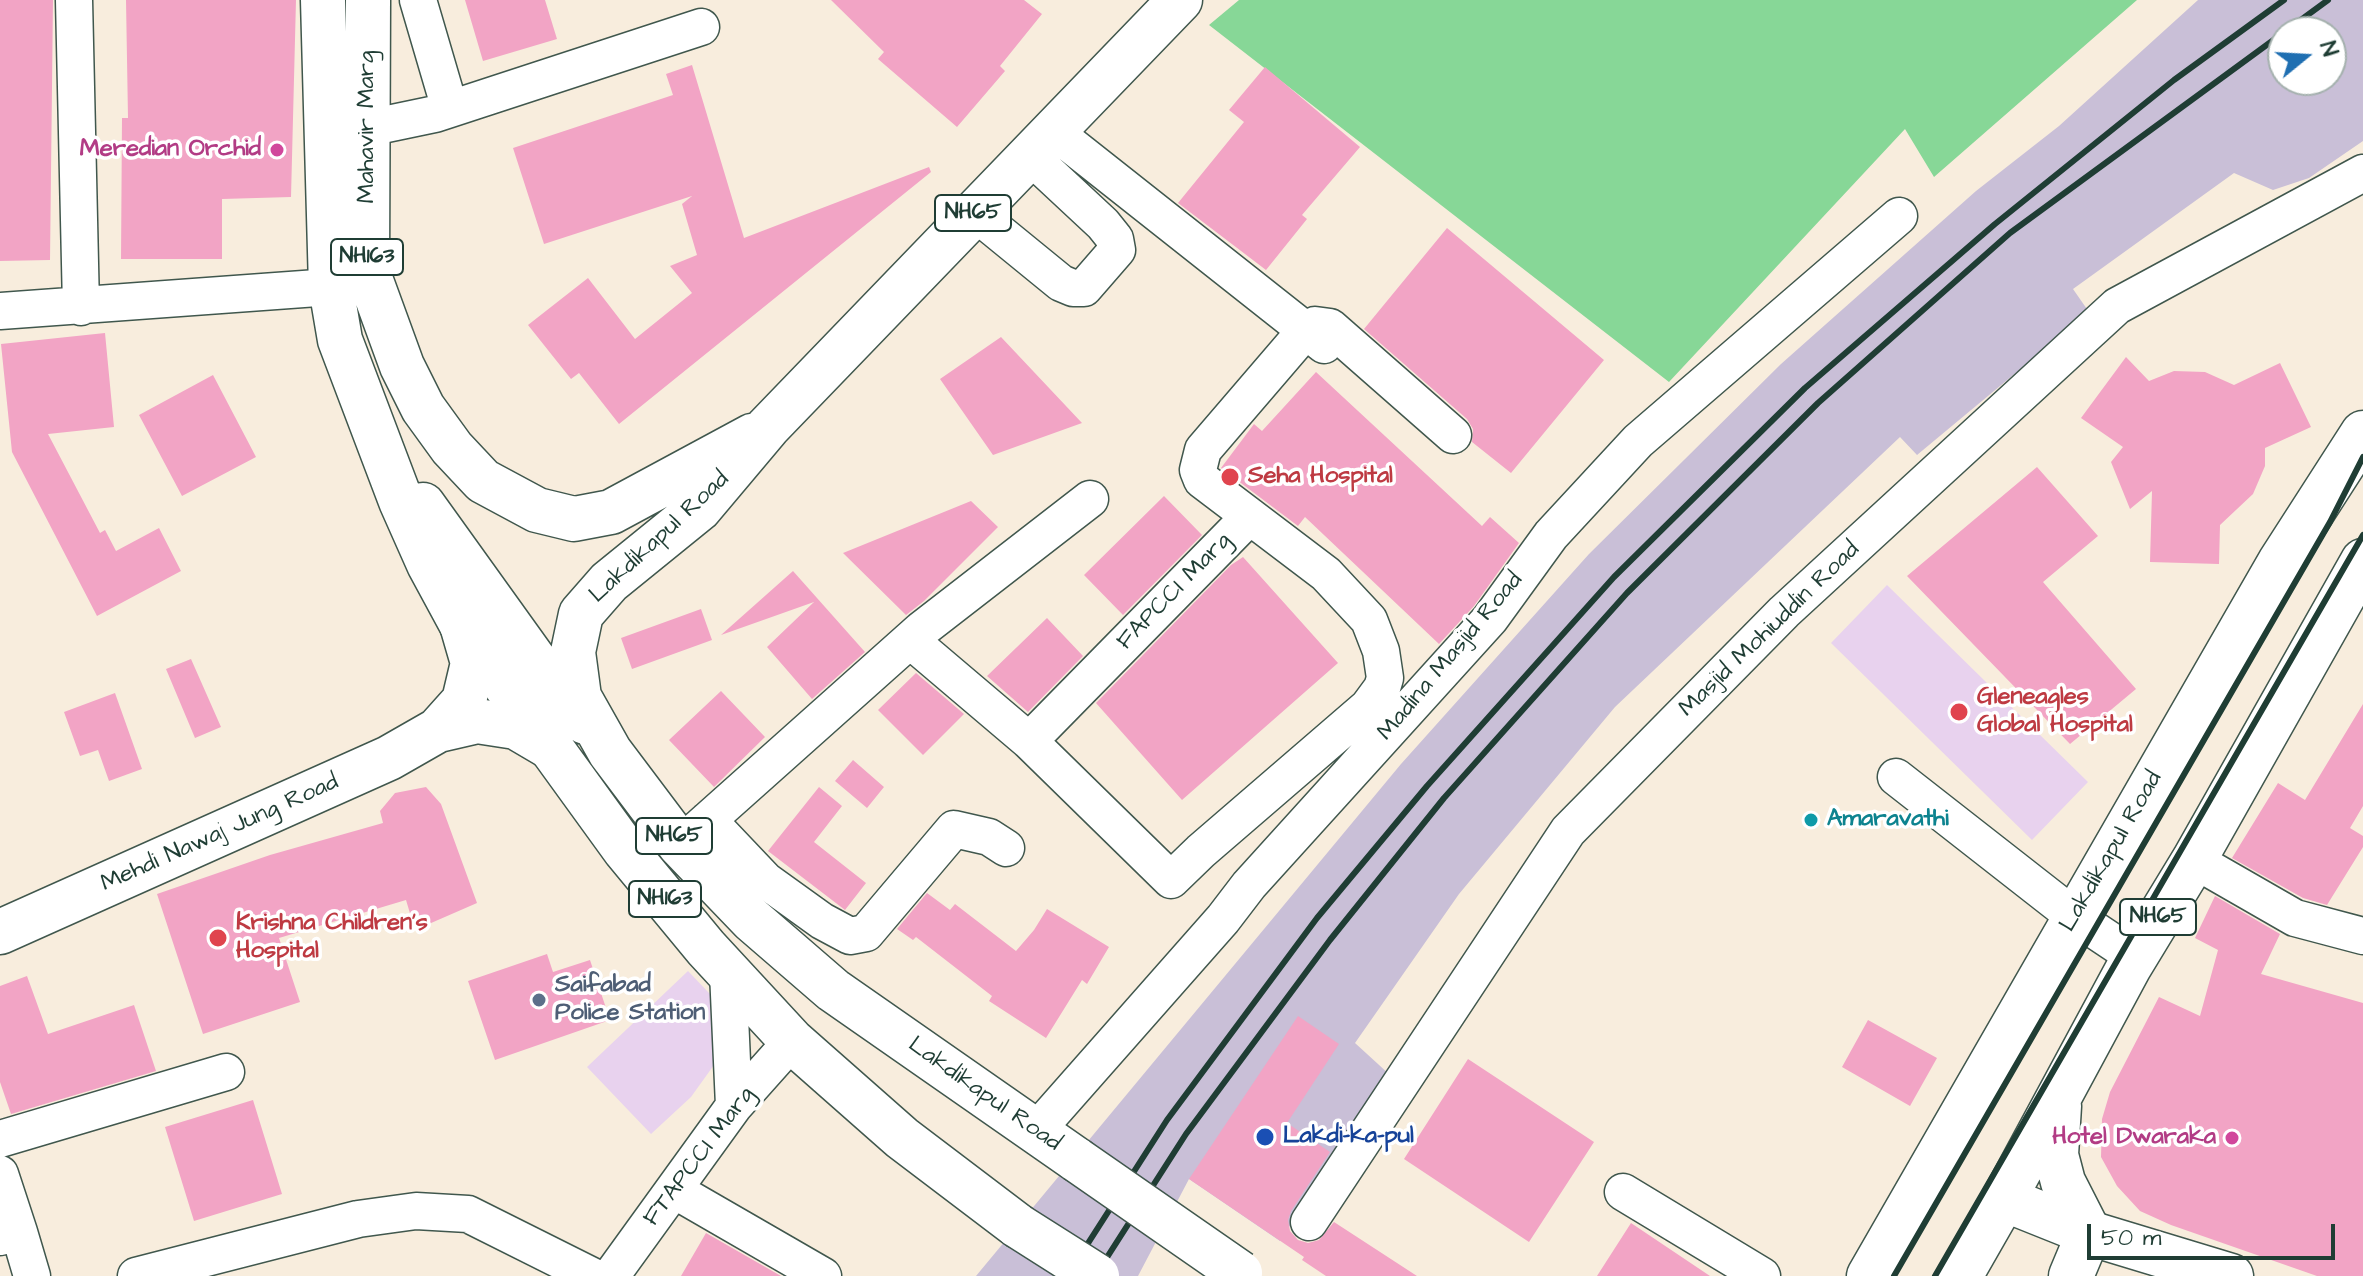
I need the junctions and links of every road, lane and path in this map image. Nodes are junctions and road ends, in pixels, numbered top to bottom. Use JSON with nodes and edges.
{"nodes":[{"id":1,"x":74,"y":0,"type":"edge"},
{"id":2,"x":323,"y":0,"type":"edge"},
{"id":3,"x":368,"y":0,"type":"edge"},
{"id":4,"x":418,"y":0,"type":"edge"},
{"id":5,"x":1180,"y":0,"type":"edge"},
{"id":6,"x":701,"y":27,"type":"dead end"},
{"id":7,"x":450,"y":109,"type":"junction"},
{"id":8,"x":368,"y":128,"type":"junction"},
{"id":9,"x":1040,"y":142,"type":"junction"},
{"id":10,"x":2363,"y":173,"type":"edge"},
{"id":11,"x":974,"y":212,"type":"junction"},
{"id":12,"x":1899,"y":216,"type":"dead end"},
{"id":13,"x":331,"y":287,"type":"junction"},
{"id":14,"x":81,"y":307,"type":"junction"},
{"id":15,"x":0,"y":311,"type":"edge"},
{"id":16,"x":1306,"y":330,"type":"junction"},
{"id":17,"x":768,"y":427,"type":"junction"},
{"id":18,"x":2363,"y":433,"type":"edge"},
{"id":19,"x":378,"y":435,"type":"junction"},
{"id":20,"x":1453,"y":447,"type":"dead end"},
{"id":21,"x":1090,"y":499,"type":"dead end"},
{"id":22,"x":1249,"y":517,"type":"junction"},
{"id":23,"x":2363,"y":561,"type":"edge"},
{"id":24,"x":462,"y":625,"type":"junction"},
{"id":25,"x":910,"y":640,"type":"junction"},
{"id":26,"x":438,"y":730,"type":"junction"},
{"id":27,"x":1029,"y":741,"type":"junction"},
{"id":28,"x":550,"y":747,"type":"junction"},
{"id":29,"x":610,"y":752,"type":"junction"},
{"id":30,"x":1896,"y":777,"type":"dead end"},
{"id":31,"x":694,"y":832,"type":"junction"},
{"id":32,"x":1006,"y":848,"type":"dead end"},
{"id":33,"x":2194,"y":860,"type":"junction"},
{"id":34,"x":2075,"y":917,"type":"junction"},
{"id":35,"x":0,"y":932,"type":"edge"},
{"id":36,"x":2363,"y":936,"type":"edge"},
{"id":37,"x":2135,"y":957,"type":"junction"},
{"id":38,"x":728,"y":972,"type":"junction"},
{"id":39,"x":792,"y":1041,"type":"junction"},
{"id":40,"x":226,"y":1072,"type":"dead end"},
{"id":41,"x":2060,"y":1096,"type":"junction"},
{"id":42,"x":734,"y":1106,"type":"junction"},
{"id":43,"x":1036,"y":1131,"type":"junction"},
{"id":44,"x":0,"y":1139,"type":"edge"},
{"id":45,"x":0,"y":1174,"type":"edge"},
{"id":46,"x":674,"y":1190,"type":"junction"},
{"id":47,"x":1623,"y":1192,"type":"dead end"},
{"id":48,"x":2004,"y":1199,"type":"junction"},
{"id":49,"x":1309,"y":1222,"type":"dead end"},
{"id":50,"x":2089,"y":1233,"type":"junction"},
{"id":51,"x":9,"y":1235,"type":"edge"},
{"id":52,"x":1242,"y":1275,"type":"edge"},
{"id":53,"x":32,"y":1276,"type":"edge"},
{"id":54,"x":136,"y":1276,"type":"edge"},
{"id":55,"x":592,"y":1276,"type":"edge"},
{"id":56,"x":611,"y":1276,"type":"edge"},
{"id":57,"x":823,"y":1276,"type":"edge"},
{"id":58,"x":1097,"y":1276,"type":"edge"},
{"id":59,"x":1762,"y":1276,"type":"edge"},
{"id":60,"x":1869,"y":1276,"type":"edge"},
{"id":61,"x":1960,"y":1276,"type":"edge"},
{"id":62,"x":2071,"y":1276,"type":"edge"},
{"id":63,"x":2231,"y":1276,"type":"edge"}],
"edges":[{"from":1,"to":14,"type":"street"},
{"from":2,"to":13,"type":"main road","name":"Mahavir Marg","number":"NH163"},
{"from":3,"to":8,"type":"main road","name":"Mahavir Marg","number":"NH163"},
{"from":4,"to":7,"type":"street"},
{"from":5,"to":9,"type":"main road","name":"Lakdikapul Road","number":"NH65"},
{"from":6,"to":7,"type":"street"},
{"from":7,"to":8,"type":"street"},
{"from":8,"to":17,"type":"main road","name":"Mahavir Marg","number":"NH163"},
{"from":9,"to":11,"type":"main road","name":"Lakdikapul Road","number":"NH65"},
{"from":9,"to":11,"type":"street"},
{"from":9,"to":16,"type":"street"},
{"from":10,"to":49,"type":"street","name":"Masjid Mohiuddin Road"},
{"from":11,"to":17,"type":"main road","name":"Lakdikapul Road","number":"NH65"},
{"from":12,"to":43,"type":"street","name":"Madina Masjid Road"},
{"from":13,"to":14,"type":"street"},
{"from":13,"to":19,"type":"main road","name":"Mahavir Marg","number":"NH163"},
{"from":14,"to":15,"type":"street"},
{"from":16,"to":20,"type":"street"},
{"from":16,"to":22,"type":"street","name":"FAPCCI Marg"},
{"from":17,"to":29,"type":"main road","name":"Lakdikapul Road","number":"NH65"},
{"from":18,"to":34,"type":"main road","name":"Lakdikapul Road","number":"NH65"},
{"from":19,"to":24,"type":"main road","name":"Mahavir Marg","number":"NH163"},
{"from":19,"to":29,"type":"main road","number":"NH163"},
{"from":21,"to":25,"type":"street"},
{"from":22,"to":27,"type":"street","name":"FAPCCI Marg"},
{"from":22,"to":27,"type":"street"},
{"from":23,"to":33,"type":"main road","number":"NH65"},
{"from":24,"to":26,"type":"main road"},
{"from":24,"to":28,"type":"main road","number":"NH163"},
{"from":25,"to":27,"type":"street"},
{"from":25,"to":31,"type":"street"},
{"from":26,"to":28,"type":"main road"},
{"from":26,"to":35,"type":"main road","name":"Mehdi Nawaj Jung Road"},
{"from":28,"to":38,"type":"main road","number":"NH163"},
{"from":29,"to":31,"type":"main road","name":"Lakdikapul Road","number":"NH65"},
{"from":30,"to":34,"type":"street"},
{"from":31,"to":32,"type":"street"},
{"from":31,"to":43,"type":"main road","name":"Lakdikapul Road","number":"NH65"},
{"from":33,"to":36,"type":"street"},
{"from":33,"to":37,"type":"main road","number":"NH65"},
{"from":34,"to":37,"type":"street"},
{"from":34,"to":60,"type":"main road","name":"Lakdikapul Road","number":"NH65"},
{"from":37,"to":41,"type":"main road","number":"NH65"},
{"from":38,"to":39,"type":"main road","number":"NH163"},
{"from":38,"to":42,"type":"street"},
{"from":39,"to":42,"type":"street","name":"FTAPCCI Marg"},
{"from":39,"to":58,"type":"main road","number":"NH163","bridge":true},
{"from":40,"to":44,"type":"street"},
{"from":41,"to":48,"type":"main road","number":"NH65"},
{"from":41,"to":50,"type":"main road"},
{"from":42,"to":46,"type":"street","name":"FTAPCCI Marg"},
{"from":43,"to":52,"type":"main road","name":"Lakdikapul Road","number":"NH65","bridge":true},
{"from":45,"to":51,"type":"street"},
{"from":46,"to":56,"type":"street","name":"FTAPCCI Marg"},
{"from":46,"to":57,"type":"street"},
{"from":47,"to":59,"type":"street"},
{"from":48,"to":50,"type":"main road"},
{"from":48,"to":61,"type":"main road","number":"NH65"},
{"from":50,"to":62,"type":"main road"},
{"from":50,"to":63,"type":"main road"},
{"from":51,"to":53,"type":"street"},
{"from":54,"to":55,"type":"street"}]}
